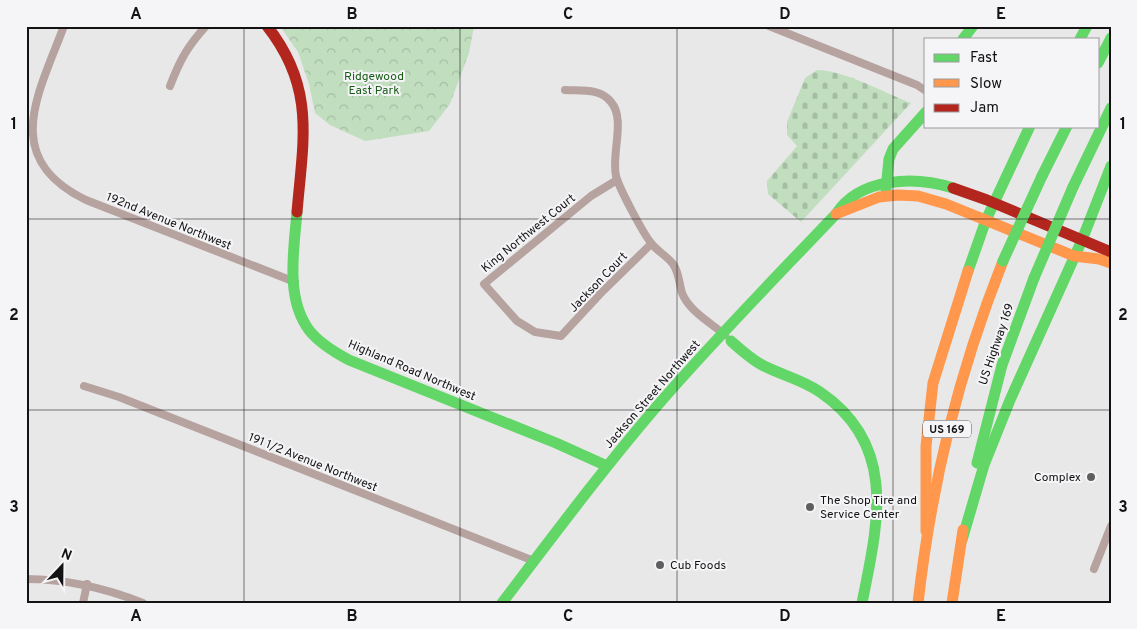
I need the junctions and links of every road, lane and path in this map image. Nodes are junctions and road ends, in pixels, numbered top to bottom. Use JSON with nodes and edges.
{"nodes":[{"id":1,"x":64,"y":26,"type":"edge"},
{"id":2,"x":206,"y":26,"type":"edge"},
{"id":3,"x":267,"y":26,"type":"edge"},
{"id":4,"x":769,"y":26,"type":"edge"},
{"id":5,"x":973,"y":26,"type":"edge"},
{"id":6,"x":1087,"y":26,"type":"edge"},
{"id":7,"x":964,"y":38,"type":"edge"},
{"id":8,"x":1081,"y":38,"type":"edge"},
{"id":9,"x":1111,"y":38,"type":"edge"},
{"id":10,"x":1100,"y":59,"type":"edge"},
{"id":11,"x":170,"y":86,"type":"dead end"},
{"id":12,"x":565,"y":90,"type":"dead end"},
{"id":13,"x":924,"y":90,"type":"edge"},
{"id":14,"x":1111,"y":108,"type":"edge"},
{"id":15,"x":924,"y":114,"type":"edge"},
{"id":16,"x":1029,"y":128,"type":"edge"},
{"id":17,"x":1066,"y":128,"type":"edge"},
{"id":18,"x":1111,"y":166,"type":"edge"},
{"id":19,"x":618,"y":180,"type":"junction"},
{"id":20,"x":887,"y":182,"type":"junction"},
{"id":21,"x":886,"y":196,"type":"junction"},
{"id":22,"x":992,"y":203,"type":"junction"},
{"id":23,"x":836,"y":214,"type":"junction"},
{"id":24,"x":986,"y":220,"type":"junction"},
{"id":25,"x":1082,"y":240,"type":"junction"},
{"id":26,"x":651,"y":244,"type":"junction"},
{"id":27,"x":1111,"y":252,"type":"edge"},
{"id":28,"x":1074,"y":256,"type":"junction"},
{"id":29,"x":1111,"y":263,"type":"edge"},
{"id":30,"x":295,"y":282,"type":"junction"},
{"id":31,"x":561,"y":336,"type":"joint"},
{"id":32,"x":727,"y":338,"type":"junction"},
{"id":33,"x":84,"y":386,"type":"dead end"},
{"id":34,"x":607,"y":466,"type":"junction"},
{"id":35,"x":1111,"y":526,"type":"edge"},
{"id":36,"x":926,"y":531,"type":"junction"},
{"id":37,"x":962,"y":540,"type":"junction"},
{"id":38,"x":534,"y":561,"type":"junction"},
{"id":39,"x":1094,"y":569,"type":"dead end"},
{"id":40,"x":26,"y":579,"type":"edge"},
{"id":41,"x":87,"y":584,"type":"junction"},
{"id":42,"x":83,"y":603,"type":"edge"},
{"id":43,"x":143,"y":603,"type":"edge"},
{"id":44,"x":502,"y":603,"type":"edge"},
{"id":45,"x":862,"y":603,"type":"edge"},
{"id":46,"x":918,"y":603,"type":"edge"},
{"id":47,"x":952,"y":603,"type":"edge"}],
"edges":[{"from":1,"to":30,"type":"street","name":"192nd Avenue Northwest"},
{"from":2,"to":11,"type":"street"},
{"from":3,"to":30,"type":"main road","name":"Highland Road Northwest"},
{"from":4,"to":13,"type":"street"},
{"from":5,"to":7,"type":"main road"},
{"from":6,"to":8,"type":"main road"},
{"from":9,"to":10,"type":"main road"},
{"from":12,"to":19,"type":"street"},
{"from":14,"to":37,"type":"main road","name":"US Highway 169","number":"US 169","bridge":true},
{"from":15,"to":20,"type":"main road"},
{"from":16,"to":22,"type":"main road"},
{"from":17,"to":36,"type":"main road","name":"US Highway 169","number":"US 169","bridge":true},
{"from":18,"to":25,"type":"main road"},
{"from":19,"to":26,"type":"street"},
{"from":19,"to":31,"type":"street","name":"King Northwest Court"},
{"from":20,"to":21,"type":"main road"},
{"from":20,"to":22,"type":"main road","name":"Jackson Street Northwest"},
{"from":20,"to":23,"type":"main road","name":"Jackson Street Northwest"},
{"from":21,"to":23,"type":"main road","name":"Jackson Street Northwest"},
{"from":21,"to":24,"type":"main road","name":"Jackson Street Northwest"},
{"from":22,"to":24,"type":"main road"},
{"from":22,"to":25,"type":"main road","name":"Jackson Street Northwest"},
{"from":23,"to":32,"type":"main road","name":"Jackson Street Northwest"},
{"from":24,"to":28,"type":"main road","name":"Jackson Street Northwest"},
{"from":24,"to":36,"type":"main road"},
{"from":25,"to":27,"type":"main road","name":"Jackson Street Northwest"},
{"from":25,"to":28,"type":"main road"},
{"from":26,"to":31,"type":"street","name":"Jackson Court"},
{"from":26,"to":32,"type":"street"},
{"from":28,"to":29,"type":"main road","name":"Jackson Street Northwest"},
{"from":28,"to":37,"type":"main road"},
{"from":30,"to":34,"type":"main road","name":"Highland Road Northwest"},
{"from":32,"to":34,"type":"main road","name":"Jackson Street Northwest"},
{"from":32,"to":45,"type":"main road"},
{"from":33,"to":38,"type":"street","name":"191 1/2 Avenue Northwest"},
{"from":34,"to":38,"type":"main road","name":"Jackson Street Northwest"},
{"from":35,"to":39,"type":"street"},
{"from":36,"to":46,"type":"main road","name":"US Highway 169","number":"US 169"},
{"from":37,"to":47,"type":"main road","name":"US Highway 169","number":"US 169"},
{"from":38,"to":44,"type":"main road","name":"Jackson Street Northwest"},
{"from":40,"to":41,"type":"street"},
{"from":41,"to":42,"type":"street"},
{"from":41,"to":43,"type":"street"}]}
